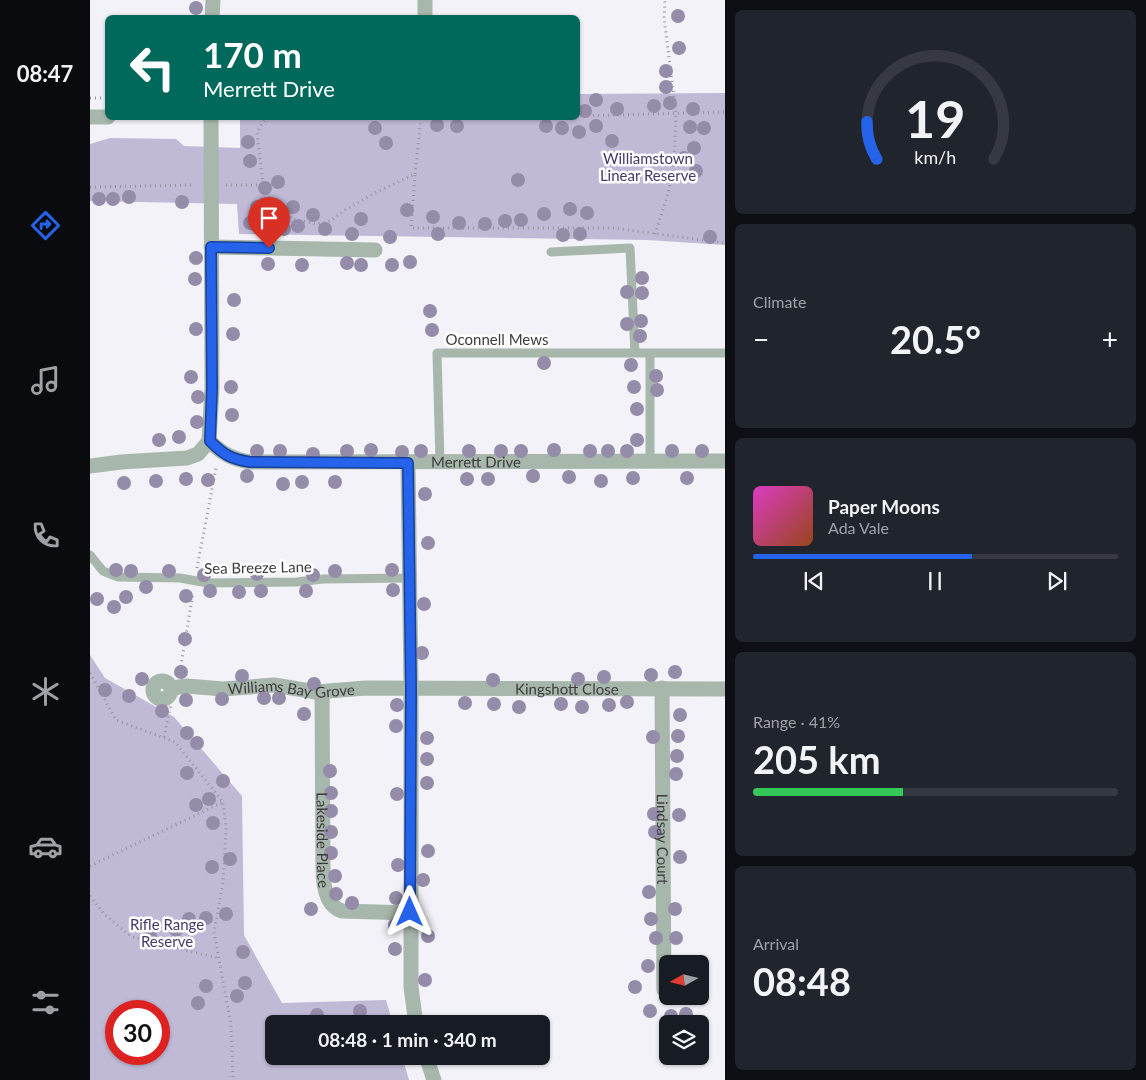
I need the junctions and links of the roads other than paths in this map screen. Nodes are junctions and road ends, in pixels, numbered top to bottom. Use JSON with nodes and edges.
{"nodes":[{"id":1,"x":212,"y":0,"type":"edge"},
{"id":2,"x":425,"y":0,"type":"edge"},
{"id":3,"x":212,"y":15,"type":"edge"},
{"id":4,"x":425,"y":15,"type":"edge"},
{"id":5,"x":90,"y":117,"type":"edge"},
{"id":6,"x":105,"y":117,"type":"edge"},
{"id":7,"x":212,"y":120,"type":"edge"},
{"id":8,"x":211,"y":247,"type":"junction"},
{"id":9,"x":375,"y":250,"type":"dead end"},
{"id":10,"x":552,"y":252,"type":"dead end"},
{"id":11,"x":635,"y":353,"type":"junction"},
{"id":12,"x":650,"y":353,"type":"junction"},
{"id":13,"x":725,"y":353,"type":"edge"},
{"id":14,"x":210,"y":441,"type":"junction"},
{"id":15,"x":650,"y":461,"type":"junction"},
{"id":16,"x":725,"y":461,"type":"edge"},
{"id":17,"x":440,"y":462,"type":"junction"},
{"id":18,"x":408,"y":463,"type":"junction"},
{"id":19,"x":90,"y":466,"type":"edge"},
{"id":20,"x":90,"y":555,"type":"edge"},
{"id":21,"x":409,"y":578,"type":"junction"},
{"id":22,"x":174,"y":688,"type":"road end"},
{"id":23,"x":411,"y":688,"type":"junction"},
{"id":24,"x":662,"y":688,"type":"junction"},
{"id":25,"x":725,"y":689,"type":"edge"},
{"id":26,"x":322,"y":692,"type":"junction"},
{"id":27,"x":410,"y":912,"type":"junction"},
{"id":28,"x":664,"y":955,"type":"edge"},
{"id":29,"x":415,"y":1015,"type":"edge"},
{"id":30,"x":429,"y":1065,"type":"edge"},
{"id":31,"x":434,"y":1080,"type":"edge"}],
"edges":[{"from":1,"to":3,"type":"street"},
{"from":2,"to":4,"type":"street"},
{"from":5,"to":6,"type":"street"},
{"from":7,"to":8,"type":"street"},
{"from":8,"to":9,"type":"street"},
{"from":8,"to":14,"type":"street"},
{"from":10,"to":11,"type":"lane"},
{"from":11,"to":12,"type":"lane","name":"Oconnell Mews"},
{"from":11,"to":17,"type":"lane","name":"Oconnell Mews"},
{"from":12,"to":13,"type":"lane","name":"Oconnell Mews"},
{"from":12,"to":15,"type":"lane"},
{"from":14,"to":18,"type":"street","name":"Merrett Drive"},
{"from":14,"to":19,"type":"street"},
{"from":15,"to":16,"type":"street","name":"Merrett Drive"},
{"from":15,"to":17,"type":"street","name":"Merrett Drive"},
{"from":17,"to":18,"type":"street","name":"Merrett Drive"},
{"from":18,"to":21,"type":"street"},
{"from":20,"to":21,"type":"lane","name":"Sea Breeze Lane"},
{"from":21,"to":23,"type":"street"},
{"from":22,"to":26,"type":"street","name":"Williams Bay Grove"},
{"from":23,"to":24,"type":"street","name":"Kingshott Close"},
{"from":23,"to":26,"type":"street","name":"Williams Bay Grove"},
{"from":23,"to":27,"type":"street"},
{"from":24,"to":25,"type":"street","name":"Kingshott Close"},
{"from":24,"to":28,"type":"street","name":"Lindsay Court"},
{"from":26,"to":27,"type":"street","name":"Lakeside Place"},
{"from":27,"to":29,"type":"street"},
{"from":30,"to":31,"type":"street"}]}
